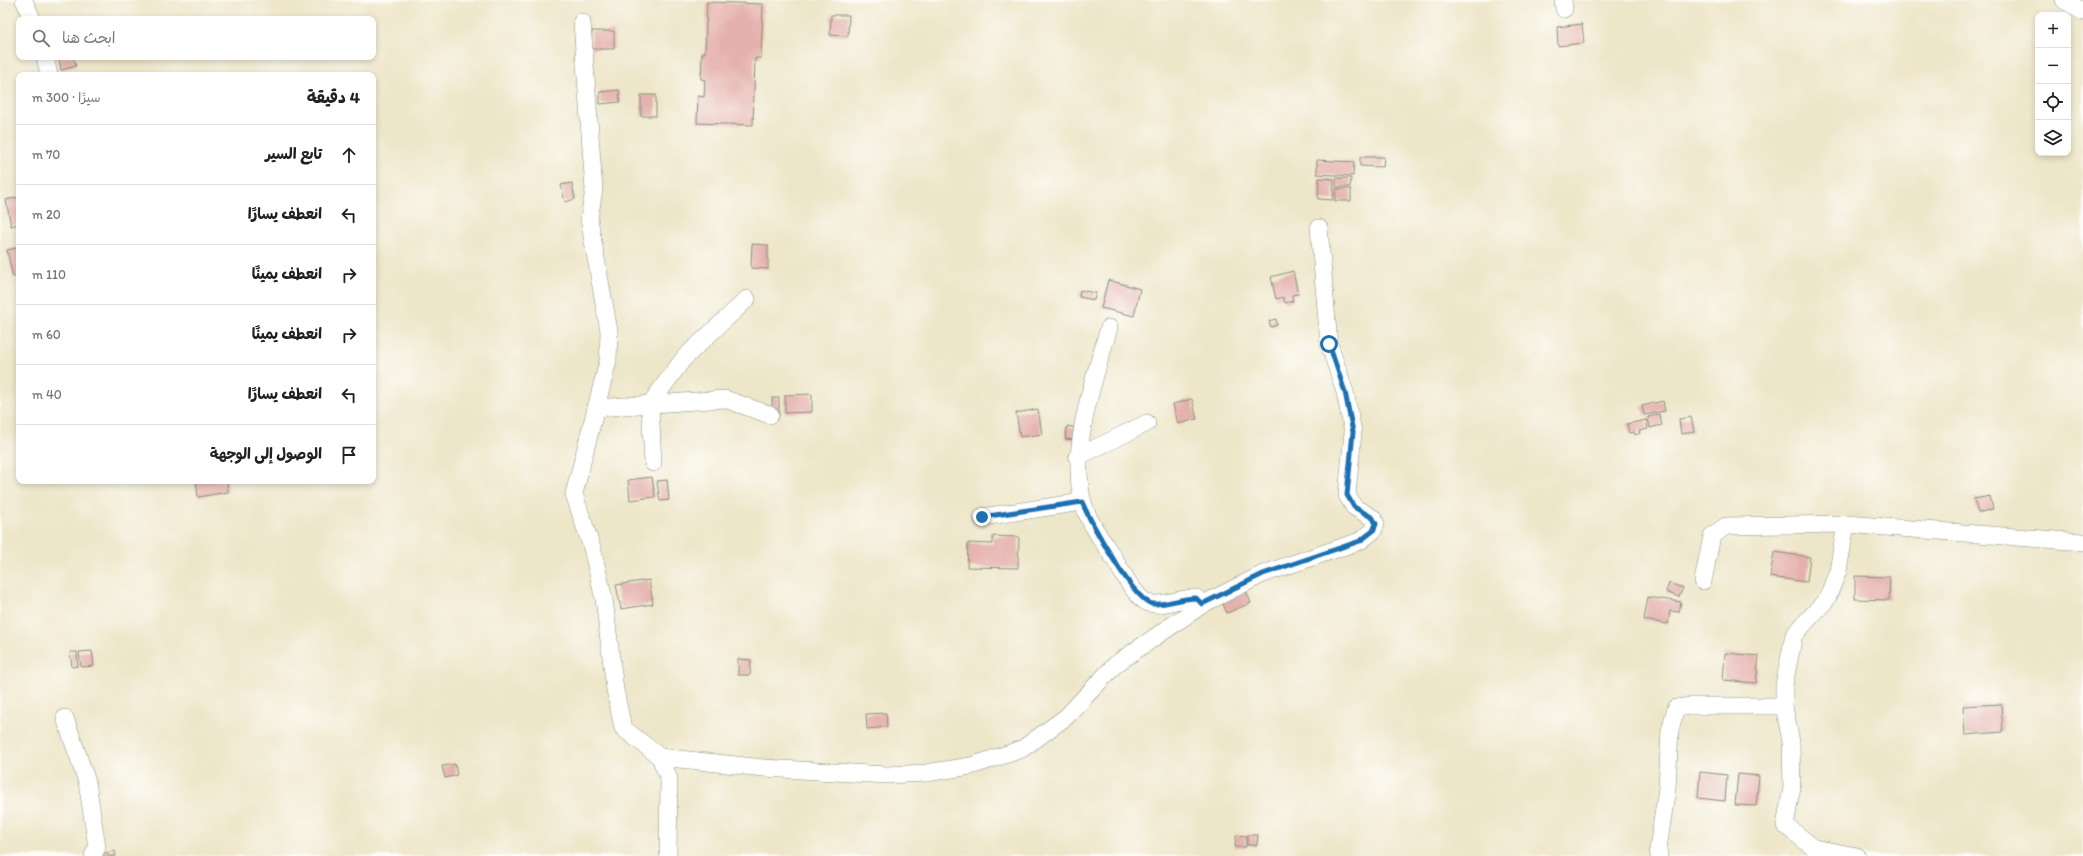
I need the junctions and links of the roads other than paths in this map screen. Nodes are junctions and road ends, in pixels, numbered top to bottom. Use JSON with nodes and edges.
{"nodes":[{"id":1,"x":24,"y":0,"type":"edge"},
{"id":2,"x":2064,"y":0,"type":"edge"},
{"id":3,"x":2083,"y":12,"type":"edge"},
{"id":4,"x":31,"y":16,"type":"edge"},
{"id":5,"x":582,"y":22,"type":"dead end"},
{"id":6,"x":46,"y":60,"type":"edge"},
{"id":7,"x":48,"y":72,"type":"edge"},
{"id":8,"x":1319,"y":228,"type":"dead end"},
{"id":9,"x":747,"y":299,"type":"dead end"},
{"id":10,"x":1109,"y":328,"type":"dead end"},
{"id":11,"x":650,"y":404,"type":"junction"},
{"id":12,"x":596,"y":408,"type":"junction"},
{"id":13,"x":770,"y":415,"type":"dead end"},
{"id":14,"x":1147,"y":423,"type":"dead end"},
{"id":15,"x":1078,"y":457,"type":"junction"},
{"id":16,"x":653,"y":463,"type":"dead end"},
{"id":17,"x":1082,"y":502,"type":"junction"},
{"id":18,"x":982,"y":517,"type":"dead end"},
{"id":19,"x":1846,"y":524,"type":"junction"},
{"id":20,"x":2083,"y":542,"type":"edge"},
{"id":21,"x":1703,"y":581,"type":"dead end"},
{"id":22,"x":1202,"y":604,"type":"junction"},
{"id":23,"x":1784,"y":706,"type":"junction"},
{"id":24,"x":65,"y":718,"type":"dead end"},
{"id":25,"x":660,"y":757,"type":"junction"},
{"id":26,"x":93,"y":856,"type":"edge"},
{"id":27,"x":668,"y":856,"type":"edge"},
{"id":28,"x":1659,"y":856,"type":"edge"},
{"id":29,"x":1857,"y":856,"type":"edge"}],
"edges":[{"from":1,"to":4,"type":"street"},
{"from":2,"to":3,"type":"street"},
{"from":5,"to":12,"type":"street"},
{"from":6,"to":7,"type":"street"},
{"from":8,"to":22,"type":"street"},
{"from":9,"to":11,"type":"street"},
{"from":10,"to":15,"type":"street"},
{"from":11,"to":12,"type":"street"},
{"from":11,"to":13,"type":"street"},
{"from":11,"to":16,"type":"street"},
{"from":12,"to":25,"type":"street"},
{"from":14,"to":15,"type":"street"},
{"from":15,"to":17,"type":"street"},
{"from":17,"to":18,"type":"street"},
{"from":17,"to":22,"type":"street"},
{"from":19,"to":20,"type":"street"},
{"from":19,"to":21,"type":"street"},
{"from":19,"to":23,"type":"street"},
{"from":22,"to":25,"type":"street"},
{"from":23,"to":28,"type":"street"},
{"from":23,"to":29,"type":"street"},
{"from":24,"to":26,"type":"street"},
{"from":25,"to":27,"type":"street"}]}
